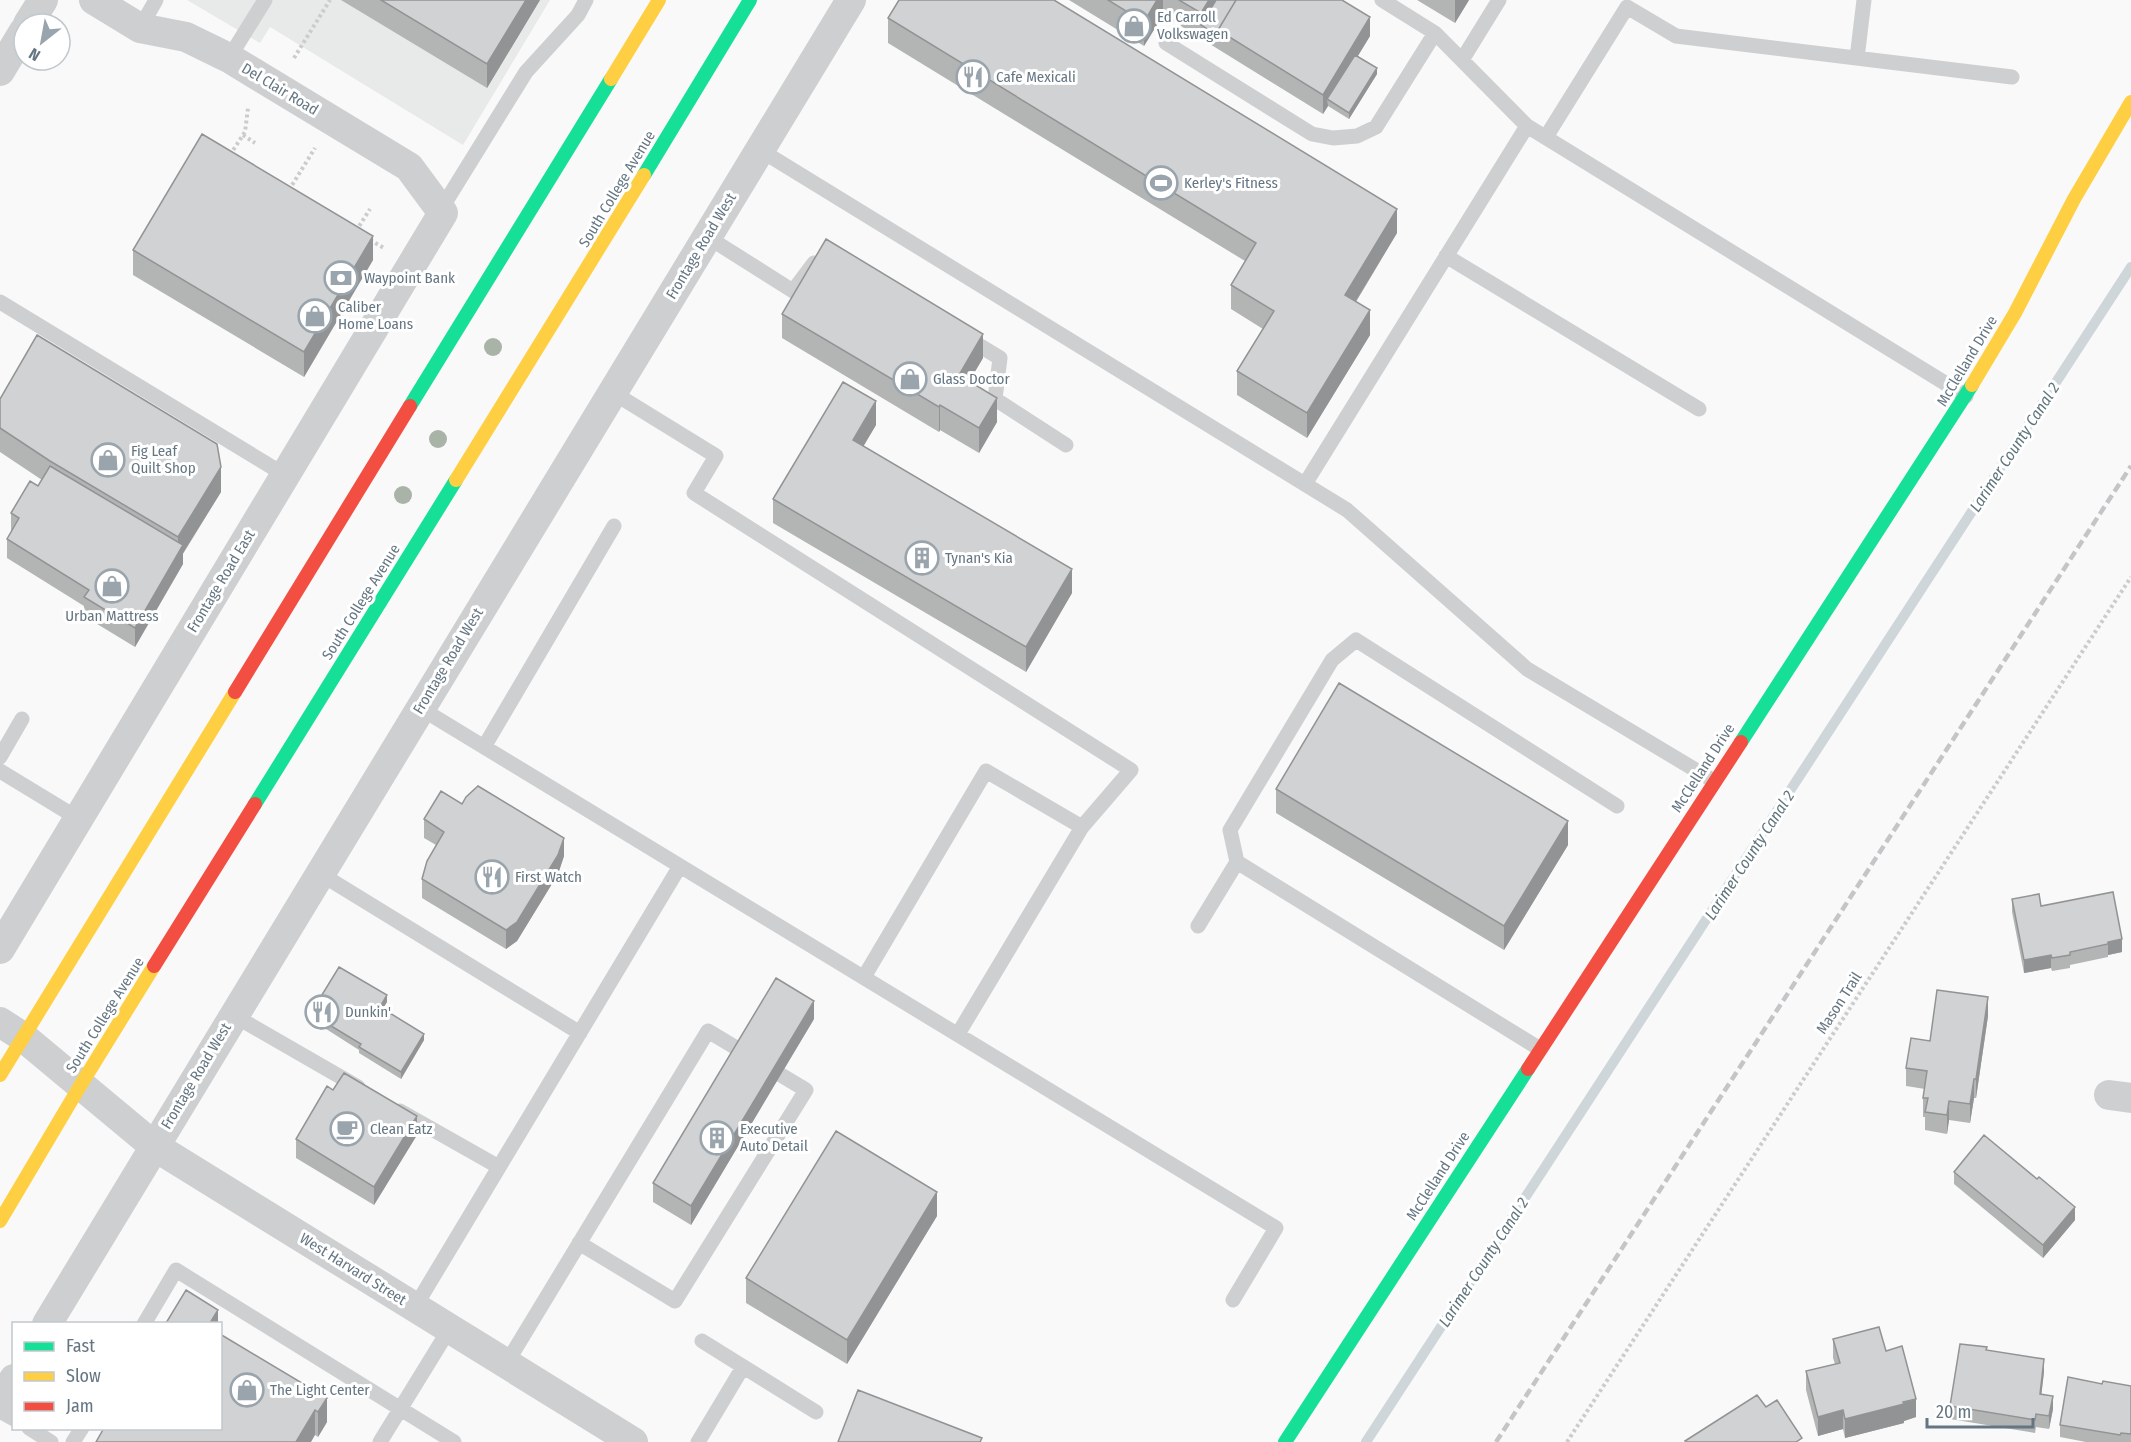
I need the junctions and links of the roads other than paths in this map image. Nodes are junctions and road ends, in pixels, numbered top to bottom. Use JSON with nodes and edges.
{"nodes":[{"id":1,"x":94,"y":0,"type":"edge"},
{"id":2,"x":156,"y":0,"type":"edge"},
{"id":3,"x":264,"y":0,"type":"edge"},
{"id":4,"x":586,"y":0,"type":"edge"},
{"id":5,"x":659,"y":0,"type":"edge"},
{"id":6,"x":750,"y":0,"type":"edge"},
{"id":7,"x":851,"y":0,"type":"edge"},
{"id":8,"x":1382,"y":0,"type":"edge"},
{"id":9,"x":1499,"y":0,"type":"edge"},
{"id":10,"x":1864,"y":0,"type":"edge"},
{"id":11,"x":140,"y":27,"type":"junction"},
{"id":12,"x":1435,"y":33,"type":"junction"},
{"id":13,"x":1166,"y":43,"type":"dead end"},
{"id":14,"x":12,"y":51,"type":"edge"},
{"id":15,"x":229,"y":58,"type":"junction"},
{"id":16,"x":1857,"y":58,"type":"junction"},
{"id":17,"x":1462,"y":60,"type":"junction"},
{"id":18,"x":0,"y":71,"type":"edge"},
{"id":19,"x":2012,"y":77,"type":"dead end"},
{"id":20,"x":2131,"y":102,"type":"edge"},
{"id":21,"x":1527,"y":126,"type":"junction"},
{"id":22,"x":1545,"y":138,"type":"junction"},
{"id":23,"x":760,"y":150,"type":"junction"},
{"id":24,"x":442,"y":212,"type":"junction"},
{"id":25,"x":706,"y":236,"type":"junction"},
{"id":26,"x":824,"y":249,"type":"edge"},
{"id":27,"x":1446,"y":256,"type":"junction"},
{"id":28,"x":0,"y":303,"type":"edge"},
{"id":29,"x":959,"y":333,"type":"edge"},
{"id":30,"x":612,"y":392,"type":"junction"},
{"id":31,"x":1966,"y":396,"type":"junction"},
{"id":32,"x":1700,"y":409,"type":"dead end"},
{"id":33,"x":1066,"y":445,"type":"dead end"},
{"id":34,"x":285,"y":475,"type":"junction"},
{"id":35,"x":1305,"y":484,"type":"junction"},
{"id":36,"x":614,"y":526,"type":"dead end"},
{"id":37,"x":420,"y":708,"type":"junction"},
{"id":38,"x":22,"y":719,"type":"dead end"},
{"id":39,"x":484,"y":747,"type":"junction"},
{"id":40,"x":0,"y":757,"type":"edge"},
{"id":41,"x":0,"y":771,"type":"edge"},
{"id":42,"x":1714,"y":781,"type":"junction"},
{"id":43,"x":1617,"y":806,"type":"dead end"},
{"id":44,"x":79,"y":819,"type":"junction"},
{"id":45,"x":1082,"y":827,"type":"junction"},
{"id":46,"x":1237,"y":862,"type":"junction"},
{"id":47,"x":680,"y":866,"type":"junction"},
{"id":48,"x":319,"y":873,"type":"junction"},
{"id":49,"x":1198,"y":927,"type":"dead end"},
{"id":50,"x":0,"y":950,"type":"edge"},
{"id":51,"x":864,"y":977,"type":"junction"},
{"id":52,"x":233,"y":1015,"type":"junction"},
{"id":53,"x":11,"y":1030,"type":"edge"},
{"id":54,"x":580,"y":1033,"type":"junction"},
{"id":55,"x":958,"y":1034,"type":"junction"},
{"id":56,"x":1540,"y":1049,"type":"junction"},
{"id":57,"x":743,"y":1052,"type":"edge"},
{"id":58,"x":0,"y":1075,"type":"edge"},
{"id":59,"x":781,"y":1075,"type":"edge"},
{"id":60,"x":80,"y":1086,"type":"junction"},
{"id":61,"x":154,"y":1146,"type":"junction"},
{"id":62,"x":499,"y":1167,"type":"junction"},
{"id":63,"x":0,"y":1221,"type":"edge"},
{"id":64,"x":579,"y":1243,"type":"junction"},
{"id":65,"x":1233,"y":1300,"type":"dead end"},
{"id":66,"x":415,"y":1307,"type":"junction"},
{"id":67,"x":48,"y":1322,"type":"edge"},
{"id":68,"x":145,"y":1322,"type":"edge"},
{"id":69,"x":450,"y":1328,"type":"junction"},
{"id":70,"x":702,"y":1341,"type":"dead end"},
{"id":71,"x":506,"y":1364,"type":"junction"},
{"id":72,"x":743,"y":1367,"type":"junction"},
{"id":73,"x":12,"y":1382,"type":"edge"},
{"id":74,"x":0,"y":1401,"type":"edge"},
{"id":75,"x":400,"y":1409,"type":"junction"},
{"id":76,"x":816,"y":1412,"type":"dead end"},
{"id":77,"x":32,"y":1430,"type":"edge"},
{"id":78,"x":51,"y":1442,"type":"edge"},
{"id":79,"x":380,"y":1442,"type":"edge"},
{"id":80,"x":454,"y":1442,"type":"edge"},
{"id":81,"x":633,"y":1442,"type":"edge"},
{"id":82,"x":698,"y":1442,"type":"edge"},
{"id":83,"x":1284,"y":1442,"type":"edge"}],
"edges":[{"from":1,"to":11,"type":"street","name":"Del Clair Road"},
{"from":2,"to":11,"type":"lane"},
{"from":3,"to":15,"type":"lane"},
{"from":4,"to":24,"type":"lane"},
{"from":5,"to":53,"type":"main road"},
{"from":6,"to":60,"type":"main road","name":"South College Avenue"},
{"from":7,"to":23,"type":"street","name":"Frontage Road West"},
{"from":8,"to":12,"type":"lane"},
{"from":9,"to":17,"type":"lane"},
{"from":10,"to":16,"type":"lane"},
{"from":11,"to":15,"type":"street","name":"Del Clair Road"},
{"from":12,"to":13,"type":"lane"},
{"from":12,"to":17,"type":"lane"},
{"from":14,"to":18,"type":"street"},
{"from":15,"to":24,"type":"street","name":"Del Clair Road"},
{"from":16,"to":19,"type":"lane"},
{"from":16,"to":22,"type":"lane"},
{"from":17,"to":21,"type":"lane"},
{"from":20,"to":31,"type":"main road","name":"McClelland Drive"},
{"from":21,"to":22,"type":"lane"},
{"from":21,"to":27,"type":"lane"},
{"from":22,"to":31,"type":"lane"},
{"from":23,"to":25,"type":"street","name":"Frontage Road West"},
{"from":23,"to":35,"type":"lane"},
{"from":24,"to":34,"type":"street","name":"Frontage Road East"},
{"from":25,"to":26,"type":"lane"},
{"from":25,"to":30,"type":"street","name":"Frontage Road West"},
{"from":27,"to":32,"type":"lane"},
{"from":27,"to":35,"type":"lane"},
{"from":28,"to":34,"type":"lane"},
{"from":29,"to":33,"type":"lane"},
{"from":30,"to":37,"type":"street","name":"Frontage Road West"},
{"from":30,"to":45,"type":"lane"},
{"from":31,"to":42,"type":"main road","name":"McClelland Drive"},
{"from":34,"to":44,"type":"street","name":"Frontage Road East"},
{"from":35,"to":42,"type":"lane"},
{"from":36,"to":39,"type":"lane"},
{"from":37,"to":39,"type":"lane"},
{"from":37,"to":48,"type":"street","name":"Frontage Road West"},
{"from":38,"to":40,"type":"lane"},
{"from":39,"to":47,"type":"lane"},
{"from":41,"to":44,"type":"lane"},
{"from":42,"to":56,"type":"main road","name":"McClelland Drive"},
{"from":43,"to":46,"type":"lane"},
{"from":44,"to":50,"type":"street","name":"Frontage Road East"},
{"from":45,"to":51,"type":"lane"},
{"from":45,"to":55,"type":"lane"},
{"from":46,"to":49,"type":"lane"},
{"from":46,"to":56,"type":"lane"},
{"from":47,"to":51,"type":"lane"},
{"from":47,"to":54,"type":"lane"},
{"from":48,"to":52,"type":"street","name":"Frontage Road West"},
{"from":48,"to":54,"type":"lane"},
{"from":51,"to":55,"type":"lane"},
{"from":52,"to":61,"type":"street","name":"Frontage Road West"},
{"from":52,"to":62,"type":"lane"},
{"from":53,"to":58,"type":"main road"},
{"from":53,"to":60,"type":"street","name":"West Harvard Street"},
{"from":54,"to":62,"type":"lane"},
{"from":55,"to":65,"type":"lane"},
{"from":56,"to":83,"type":"main road","name":"McClelland Drive"},
{"from":57,"to":64,"type":"lane"},
{"from":59,"to":64,"type":"lane"},
{"from":60,"to":61,"type":"street","name":"West Harvard Street"},
{"from":60,"to":63,"type":"main road","name":"South College Avenue"},
{"from":61,"to":66,"type":"street","name":"West Harvard Street"},
{"from":61,"to":67,"type":"street","name":"Frontage Road West"},
{"from":62,"to":66,"type":"lane"},
{"from":64,"to":71,"type":"lane"},
{"from":66,"to":69,"type":"street","name":"West Harvard Street"},
{"from":68,"to":75,"type":"lane"},
{"from":69,"to":71,"type":"street","name":"West Harvard Street"},
{"from":69,"to":75,"type":"lane"},
{"from":70,"to":72,"type":"lane"},
{"from":71,"to":81,"type":"street","name":"West Harvard Street"},
{"from":72,"to":76,"type":"lane"},
{"from":72,"to":82,"type":"lane"},
{"from":73,"to":74,"type":"street"},
{"from":75,"to":79,"type":"lane"},
{"from":75,"to":80,"type":"lane"},
{"from":77,"to":78,"type":"lane"}]}
